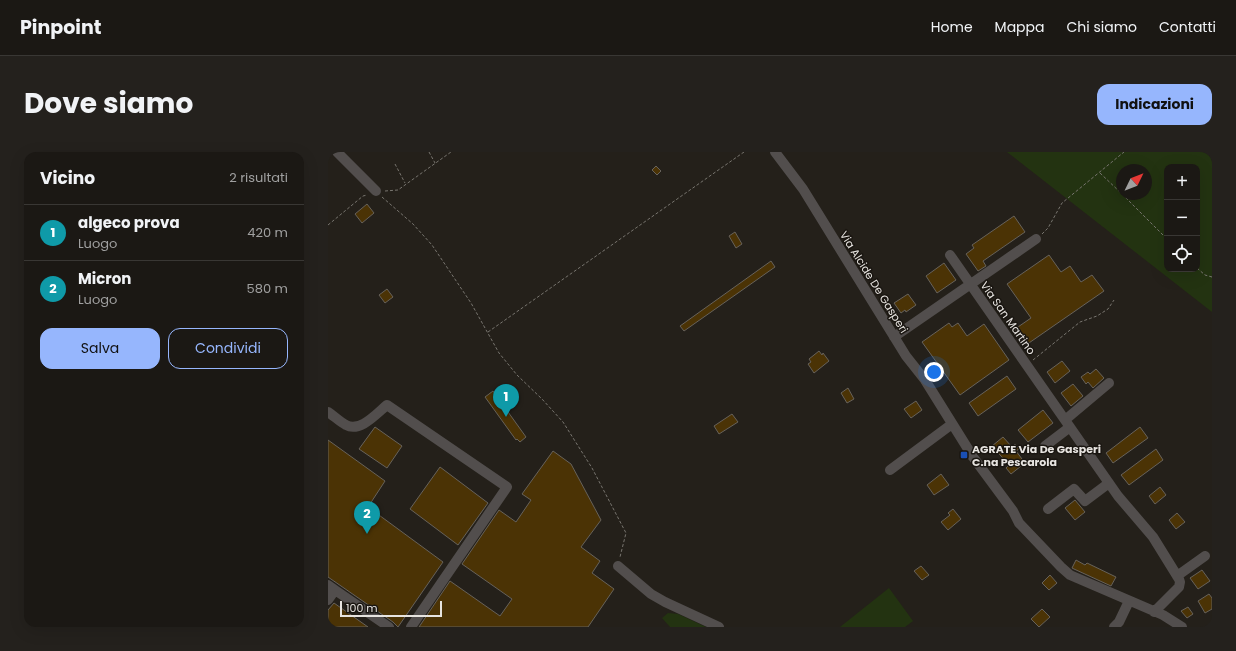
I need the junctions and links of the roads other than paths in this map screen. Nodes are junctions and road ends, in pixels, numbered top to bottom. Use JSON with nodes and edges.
{"nodes":[{"id":1,"x":336,"y":152,"type":"edge"},
{"id":2,"x":775,"y":152,"type":"edge"},
{"id":3,"x":376,"y":191,"type":"road end"},
{"id":4,"x":1036,"y":239,"type":"road end"},
{"id":5,"x":950,"y":255,"type":"dead end"},
{"id":6,"x":970,"y":284,"type":"junction"},
{"id":7,"x":894,"y":337,"type":"junction"},
{"id":8,"x":1109,"y":384,"type":"dead end"},
{"id":9,"x":328,"y":412,"type":"edge"},
{"id":10,"x":952,"y":424,"type":"junction"},
{"id":11,"x":1067,"y":424,"type":"junction"},
{"id":12,"x":1045,"y":446,"type":"dead end"},
{"id":13,"x":890,"y":470,"type":"dead end"},
{"id":14,"x":1109,"y":483,"type":"junction"},
{"id":15,"x":1048,"y":510,"type":"dead end"},
{"id":16,"x":1205,"y":556,"type":"dead end"},
{"id":17,"x":618,"y":566,"type":"road end"},
{"id":18,"x":1177,"y":576,"type":"junction"},
{"id":19,"x":332,"y":587,"type":"edge"},
{"id":20,"x":328,"y":600,"type":"edge"},
{"id":21,"x":1129,"y":601,"type":"junction"},
{"id":22,"x":1154,"y":612,"type":"junction"},
{"id":23,"x":389,"y":627,"type":"edge"},
{"id":24,"x":411,"y":627,"type":"edge"},
{"id":25,"x":719,"y":627,"type":"edge"},
{"id":26,"x":1114,"y":627,"type":"edge"},
{"id":27,"x":1182,"y":627,"type":"edge"}],
"edges":[{"from":1,"to":3,"type":"street"},
{"from":2,"to":7,"type":"street","name":"Via Alcide De Gasperi"},
{"from":4,"to":6,"type":"street","name":"Via San Martino"},
{"from":5,"to":6,"type":"street","name":"Via San Martino"},
{"from":6,"to":7,"type":"street","name":"Via San Martino"},
{"from":6,"to":11,"type":"street","name":"Via San Martino"},
{"from":7,"to":10,"type":"street","name":"Via Alcide De Gasperi"},
{"from":8,"to":11,"type":"street"},
{"from":9,"to":24,"type":"street"},
{"from":10,"to":13,"type":"street"},
{"from":10,"to":21,"type":"street","name":"Via Alcide De Gasperi"},
{"from":11,"to":12,"type":"street"},
{"from":11,"to":14,"type":"street","name":"Via San Martino"},
{"from":14,"to":15,"type":"street"},
{"from":14,"to":18,"type":"street","name":"Via San Martino"},
{"from":16,"to":18,"type":"street"},
{"from":17,"to":25,"type":"street"},
{"from":18,"to":22,"type":"street"},
{"from":19,"to":20,"type":"street"},
{"from":19,"to":23,"type":"street"},
{"from":21,"to":22,"type":"street","name":"Via Alcide De Gasperi"},
{"from":21,"to":26,"type":"street"},
{"from":22,"to":27,"type":"street","name":"Via Alcide De Gasperi"}]}
